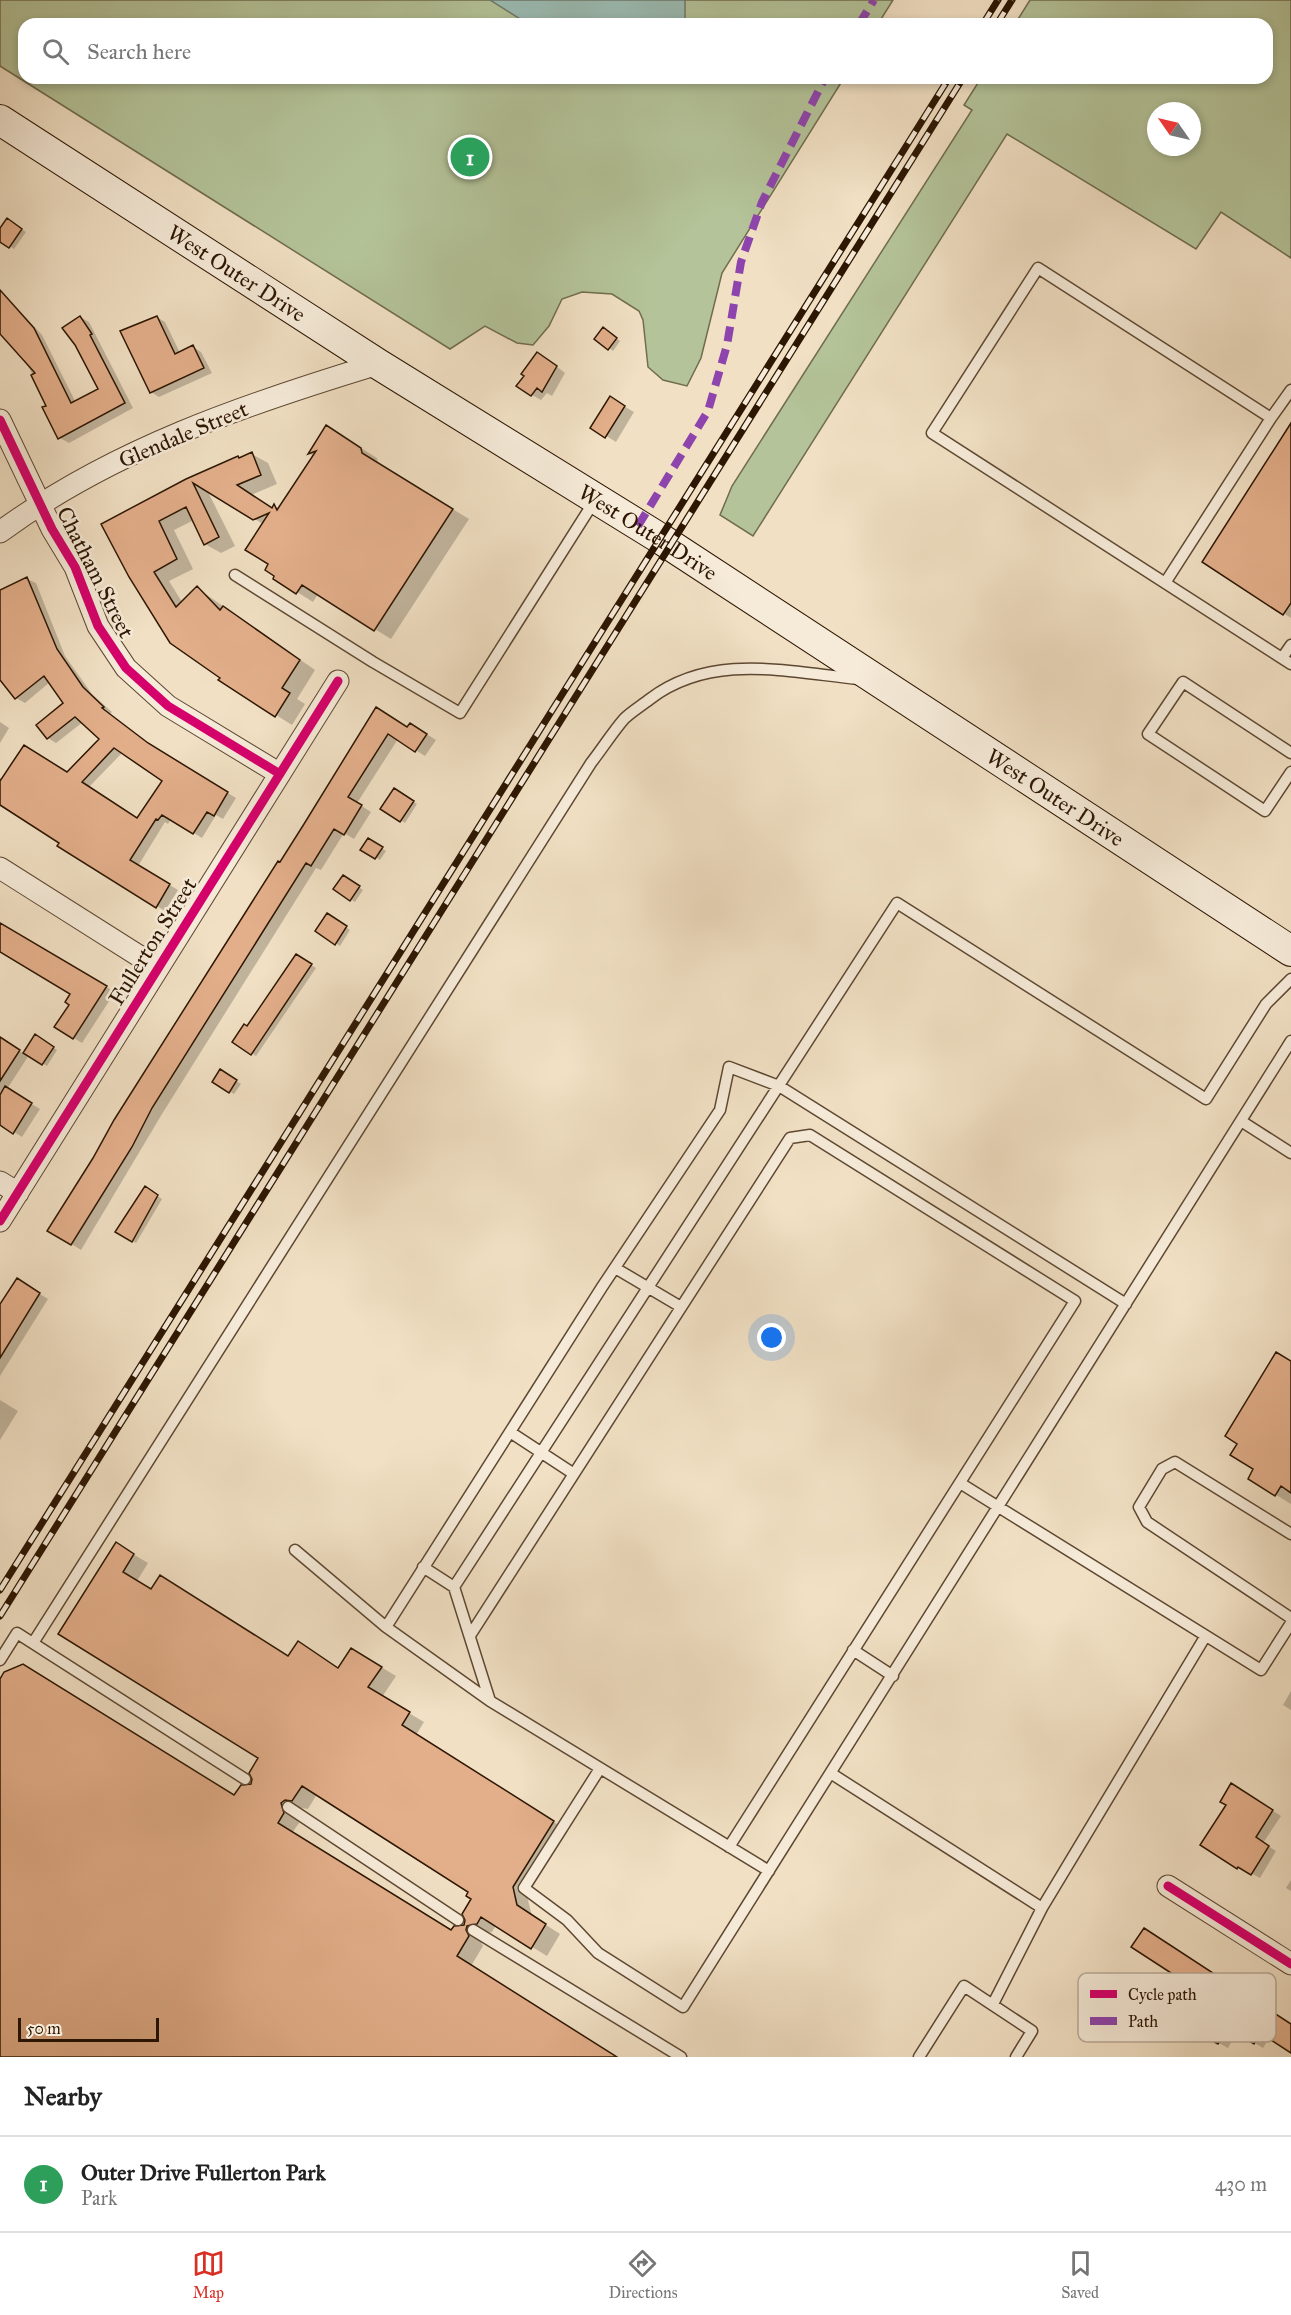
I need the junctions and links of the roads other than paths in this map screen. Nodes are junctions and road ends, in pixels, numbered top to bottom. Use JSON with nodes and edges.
{"nodes":[{"id":1,"x":0,"y":120,"type":"edge"},
{"id":2,"x":378,"y":364,"type":"junction"},
{"id":3,"x":1291,"y":390,"type":"edge"},
{"id":4,"x":1271,"y":418,"type":"junction"},
{"id":5,"x":0,"y":420,"type":"edge"},
{"id":6,"x":595,"y":499,"type":"junction"},
{"id":7,"x":41,"y":504,"type":"junction"},
{"id":8,"x":0,"y":532,"type":"edge"},
{"id":9,"x":236,"y":576,"type":"dead end"},
{"id":10,"x":1165,"y":583,"type":"junction"},
{"id":11,"x":1291,"y":645,"type":"edge"},
{"id":12,"x":1287,"y":661,"type":"edge"},
{"id":13,"x":338,"y":681,"type":"dead end"},
{"id":14,"x":877,"y":681,"type":"junction"},
{"id":15,"x":1291,"y":753,"type":"edge"},
{"id":16,"x":1291,"y":772,"type":"edge"},
{"id":17,"x":280,"y":774,"type":"junction"},
{"id":18,"x":0,"y":868,"type":"edge"},
{"id":19,"x":1291,"y":951,"type":"edge"},
{"id":20,"x":158,"y":968,"type":"junction"},
{"id":21,"x":1291,"y":979,"type":"edge"},
{"id":22,"x":1291,"y":1041,"type":"edge"},
{"id":23,"x":778,"y":1086,"type":"junction"},
{"id":24,"x":1241,"y":1121,"type":"junction"},
{"id":25,"x":1291,"y":1153,"type":"edge"},
{"id":26,"x":9,"y":1188,"type":"edge"},
{"id":27,"x":0,"y":1221,"type":"edge"},
{"id":28,"x":615,"y":1268,"type":"junction"},
{"id":29,"x":647,"y":1289,"type":"junction"},
{"id":30,"x":1126,"y":1304,"type":"junction"},
{"id":31,"x":681,"y":1307,"type":"junction"},
{"id":32,"x":510,"y":1432,"type":"junction"},
{"id":33,"x":541,"y":1453,"type":"junction"},
{"id":34,"x":574,"y":1474,"type":"junction"},
{"id":35,"x":960,"y":1483,"type":"junction"},
{"id":36,"x":999,"y":1507,"type":"junction"},
{"id":37,"x":1291,"y":1534,"type":"edge"},
{"id":38,"x":295,"y":1550,"type":"dead end"},
{"id":39,"x":423,"y":1567,"type":"junction"},
{"id":40,"x":454,"y":1587,"type":"junction"},
{"id":41,"x":1291,"y":1618,"type":"edge"},
{"id":42,"x":1291,"y":1623,"type":"edge"},
{"id":43,"x":386,"y":1627,"type":"junction"},
{"id":44,"x":471,"y":1634,"type":"junction"},
{"id":45,"x":1205,"y":1637,"type":"junction"},
{"id":46,"x":33,"y":1643,"type":"junction"},
{"id":47,"x":853,"y":1650,"type":"junction"},
{"id":48,"x":0,"y":1660,"type":"edge"},
{"id":49,"x":893,"y":1676,"type":"junction"},
{"id":50,"x":490,"y":1701,"type":"junction"},
{"id":51,"x":599,"y":1770,"type":"junction"},
{"id":52,"x":831,"y":1774,"type":"junction"},
{"id":53,"x":245,"y":1779,"type":"dead end"},
{"id":54,"x":288,"y":1807,"type":"dead end"},
{"id":55,"x":729,"y":1846,"type":"junction"},
{"id":56,"x":769,"y":1871,"type":"junction"},
{"id":57,"x":1168,"y":1886,"type":"dead end"},
{"id":58,"x":1042,"y":1908,"type":"junction"},
{"id":59,"x":458,"y":1920,"type":"dead end"},
{"id":60,"x":473,"y":1929,"type":"dead end"},
{"id":61,"x":1291,"y":1964,"type":"edge"},
{"id":62,"x":993,"y":2004,"type":"junction"},
{"id":63,"x":681,"y":2057,"type":"edge"},
{"id":64,"x":919,"y":2057,"type":"edge"},
{"id":65,"x":1016,"y":2057,"type":"edge"}],
"edges":[{"from":1,"to":2,"type":"main road","name":"West Outer Drive"},
{"from":2,"to":6,"type":"main road","name":"West Outer Drive"},
{"from":2,"to":7,"type":"street","name":"Glendale Street"},
{"from":3,"to":4,"type":"lane"},
{"from":4,"to":10,"type":"lane"},
{"from":4,"to":10,"type":"lane"},
{"from":5,"to":7,"type":"street","name":"Chatham Street"},
{"from":6,"to":9,"type":"lane"},
{"from":6,"to":14,"type":"main road","name":"West Outer Drive"},
{"from":7,"to":8,"type":"street","name":"Glendale Street"},
{"from":7,"to":17,"type":"street","name":"Chatham Street"},
{"from":10,"to":12,"type":"lane"},
{"from":11,"to":12,"type":"lane"},
{"from":13,"to":17,"type":"street","name":"Fullerton Street"},
{"from":14,"to":19,"type":"main road","name":"West Outer Drive"},
{"from":14,"to":46,"type":"lane"},
{"from":15,"to":16,"type":"lane"},
{"from":17,"to":20,"type":"street","name":"Fullerton Street"},
{"from":18,"to":20,"type":"street"},
{"from":20,"to":26,"type":"street","name":"Fullerton Street"},
{"from":21,"to":23,"type":"lane"},
{"from":22,"to":24,"type":"lane"},
{"from":23,"to":28,"type":"lane"},
{"from":23,"to":29,"type":"lane"},
{"from":23,"to":30,"type":"lane"},
{"from":24,"to":25,"type":"lane"},
{"from":24,"to":30,"type":"lane"},
{"from":26,"to":27,"type":"street","name":"Fullerton Street"},
{"from":28,"to":29,"type":"lane"},
{"from":28,"to":32,"type":"lane"},
{"from":29,"to":31,"type":"lane"},
{"from":29,"to":33,"type":"lane"},
{"from":30,"to":36,"type":"lane"},
{"from":31,"to":34,"type":"lane"},
{"from":31,"to":35,"type":"lane"},
{"from":32,"to":33,"type":"lane"},
{"from":32,"to":39,"type":"lane"},
{"from":33,"to":34,"type":"lane"},
{"from":33,"to":40,"type":"lane"},
{"from":34,"to":44,"type":"lane"},
{"from":35,"to":36,"type":"lane"},
{"from":35,"to":47,"type":"lane"},
{"from":36,"to":45,"type":"lane"},
{"from":36,"to":49,"type":"lane"},
{"from":37,"to":41,"type":"lane"},
{"from":38,"to":43,"type":"lane"},
{"from":39,"to":40,"type":"lane"},
{"from":39,"to":43,"type":"lane"},
{"from":40,"to":44,"type":"lane"},
{"from":42,"to":45,"type":"lane"},
{"from":43,"to":50,"type":"lane"},
{"from":44,"to":50,"type":"lane"},
{"from":45,"to":58,"type":"lane"},
{"from":46,"to":48,"type":"lane"},
{"from":46,"to":53,"type":"lane"},
{"from":47,"to":49,"type":"lane"},
{"from":47,"to":55,"type":"lane"},
{"from":49,"to":52,"type":"lane"},
{"from":50,"to":51,"type":"lane"},
{"from":51,"to":55,"type":"lane"},
{"from":51,"to":56,"type":"lane"},
{"from":52,"to":56,"type":"lane"},
{"from":52,"to":58,"type":"lane"},
{"from":54,"to":59,"type":"lane"},
{"from":55,"to":56,"type":"lane"},
{"from":57,"to":61,"type":"street"},
{"from":58,"to":62,"type":"lane"},
{"from":60,"to":63,"type":"lane"},
{"from":62,"to":64,"type":"lane"},
{"from":62,"to":65,"type":"lane"}]}
